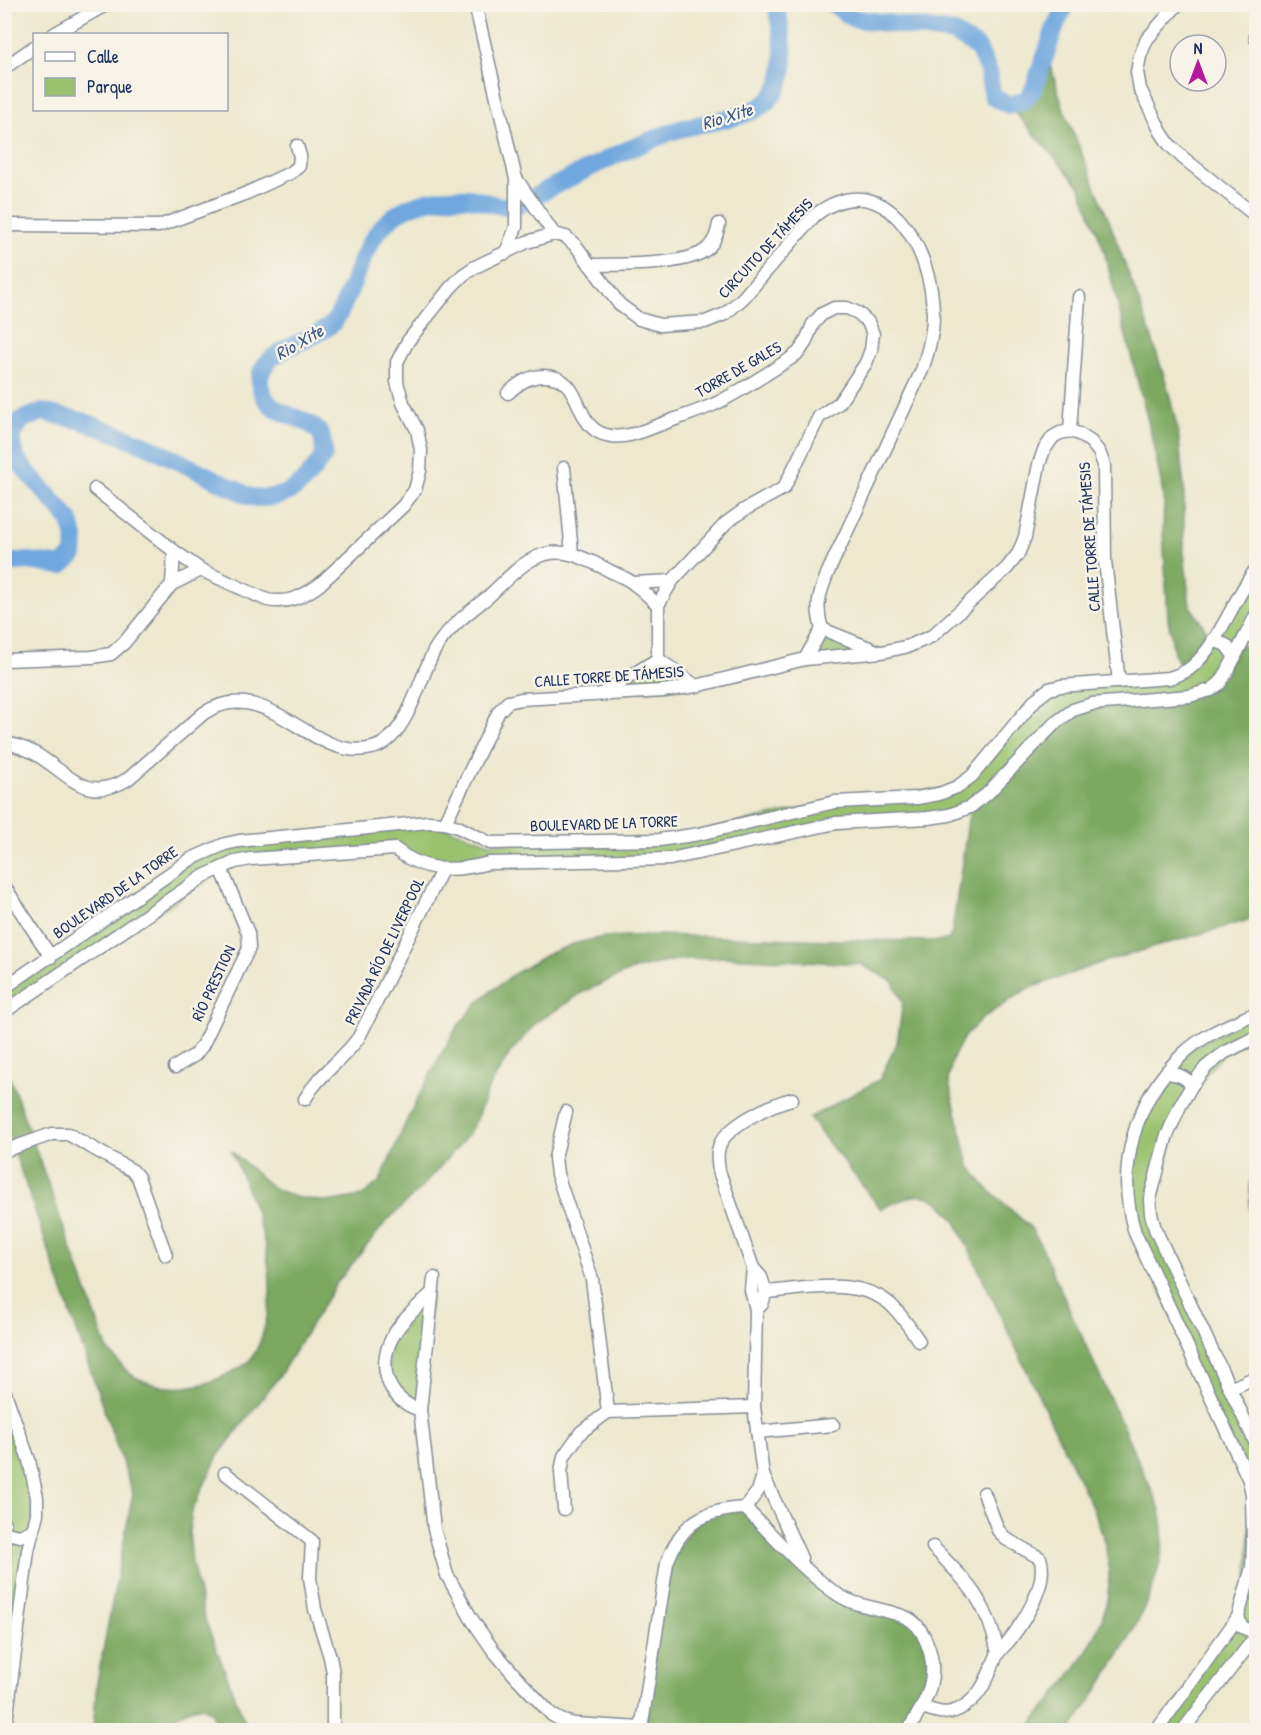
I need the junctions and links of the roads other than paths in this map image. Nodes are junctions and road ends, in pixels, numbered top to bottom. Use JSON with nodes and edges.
{"nodes":[{"id":1,"x":107,"y":4,"type":"edge"},
{"id":2,"x":475,"y":4,"type":"edge"},
{"id":3,"x":1178,"y":4,"type":"edge"},
{"id":4,"x":56,"y":33,"type":"edge"},
{"id":5,"x":33,"y":48,"type":"edge"},
{"id":6,"x":4,"y":68,"type":"edge"},
{"id":7,"x":297,"y":146,"type":"dead end"},
{"id":8,"x":525,"y":204,"type":"junction"},
{"id":9,"x":1257,"y":216,"type":"edge"},
{"id":10,"x":719,"y":224,"type":"dead end"},
{"id":11,"x":4,"y":225,"type":"edge"},
{"id":12,"x":554,"y":234,"type":"junction"},
{"id":13,"x":506,"y":253,"type":"junction"},
{"id":14,"x":590,"y":265,"type":"junction"},
{"id":15,"x":1079,"y":297,"type":"dead end"},
{"id":16,"x":508,"y":393,"type":"dead end"},
{"id":17,"x":1070,"y":431,"type":"junction"},
{"id":18,"x":564,"y":468,"type":"dead end"},
{"id":19,"x":95,"y":489,"type":"dead end"},
{"id":20,"x":174,"y":551,"type":"junction"},
{"id":21,"x":572,"y":553,"type":"junction"},
{"id":22,"x":1257,"y":569,"type":"edge"},
{"id":23,"x":201,"y":570,"type":"junction"},
{"id":24,"x":672,"y":581,"type":"junction"},
{"id":25,"x":634,"y":583,"type":"junction"},
{"id":26,"x":172,"y":584,"type":"junction"},
{"id":27,"x":658,"y":605,"type":"junction"},
{"id":28,"x":1257,"y":615,"type":"edge"},
{"id":29,"x":822,"y":630,"type":"junction"},
{"id":30,"x":1213,"y":640,"type":"junction"},
{"id":31,"x":882,"y":652,"type":"junction"},
{"id":32,"x":1235,"y":657,"type":"junction"},
{"id":33,"x":658,"y":659,"type":"junction"},
{"id":34,"x":805,"y":659,"type":"junction"},
{"id":35,"x":4,"y":660,"type":"edge"},
{"id":36,"x":1119,"y":682,"type":"junction"},
{"id":37,"x":696,"y":686,"type":"junction"},
{"id":38,"x":601,"y":694,"type":"junction"},
{"id":39,"x":4,"y":742,"type":"edge"},
{"id":40,"x":445,"y":823,"type":"junction"},
{"id":41,"x":399,"y":826,"type":"junction"},
{"id":42,"x":490,"y":843,"type":"junction"},
{"id":43,"x":395,"y":849,"type":"junction"},
{"id":44,"x":489,"y":863,"type":"junction"},
{"id":45,"x":221,"y":868,"type":"junction"},
{"id":46,"x":442,"y":870,"type":"junction"},
{"id":47,"x":4,"y":886,"type":"edge"},
{"id":48,"x":51,"y":957,"type":"junction"},
{"id":49,"x":4,"y":988,"type":"edge"},
{"id":50,"x":4,"y":1012,"type":"edge"},
{"id":51,"x":1257,"y":1013,"type":"edge"},
{"id":52,"x":1257,"y":1037,"type":"edge"},
{"id":53,"x":175,"y":1067,"type":"dead end"},
{"id":54,"x":1167,"y":1072,"type":"junction"},
{"id":55,"x":1192,"y":1085,"type":"junction"},
{"id":56,"x":305,"y":1099,"type":"dead end"},
{"id":57,"x":792,"y":1099,"type":"dead end"},
{"id":58,"x":566,"y":1112,"type":"dead end"},
{"id":59,"x":4,"y":1152,"type":"edge"},
{"id":60,"x":1126,"y":1187,"type":"junction"},
{"id":61,"x":1150,"y":1199,"type":"junction"},
{"id":62,"x":166,"y":1255,"type":"dead end"},
{"id":63,"x":753,"y":1268,"type":"junction"},
{"id":64,"x":434,"y":1278,"type":"dead end"},
{"id":65,"x":766,"y":1292,"type":"junction"},
{"id":66,"x":431,"y":1294,"type":"junction"},
{"id":67,"x":756,"y":1310,"type":"junction"},
{"id":68,"x":919,"y":1341,"type":"dead end"},
{"id":69,"x":1257,"y":1377,"type":"edge"},
{"id":70,"x":1232,"y":1388,"type":"junction"},
{"id":71,"x":4,"y":1390,"type":"edge"},
{"id":72,"x":754,"y":1407,"type":"junction"},
{"id":73,"x":420,"y":1410,"type":"junction"},
{"id":74,"x":608,"y":1412,"type":"junction"},
{"id":75,"x":833,"y":1425,"type":"dead end"},
{"id":76,"x":18,"y":1428,"type":"junction"},
{"id":77,"x":4,"y":1429,"type":"edge"},
{"id":78,"x":757,"y":1432,"type":"junction"},
{"id":79,"x":1257,"y":1444,"type":"edge"},
{"id":80,"x":225,"y":1473,"type":"dead end"},
{"id":81,"x":763,"y":1474,"type":"junction"},
{"id":82,"x":984,"y":1493,"type":"dead end"},
{"id":83,"x":745,"y":1508,"type":"junction"},
{"id":84,"x":1254,"y":1508,"type":"edge"},
{"id":85,"x":564,"y":1509,"type":"dead end"},
{"id":86,"x":5,"y":1528,"type":"edge"},
{"id":87,"x":33,"y":1530,"type":"junction"},
{"id":88,"x":933,"y":1547,"type":"dead end"},
{"id":89,"x":4,"y":1565,"type":"edge"},
{"id":90,"x":805,"y":1567,"type":"junction"},
{"id":91,"x":1238,"y":1617,"type":"junction"},
{"id":92,"x":1257,"y":1634,"type":"edge"},
{"id":93,"x":998,"y":1653,"type":"junction"},
{"id":94,"x":923,"y":1707,"type":"junction"},
{"id":95,"x":641,"y":1729,"type":"edge"},
{"id":96,"x":5,"y":1731,"type":"edge"},
{"id":97,"x":333,"y":1731,"type":"edge"},
{"id":98,"x":908,"y":1731,"type":"edge"},
{"id":99,"x":1157,"y":1731,"type":"edge"},
{"id":100,"x":1183,"y":1731,"type":"edge"}],
"edges":[{"from":1,"to":4,"type":"street"},
{"from":2,"to":8,"type":"street","name":"CIRCUITO DE TÁMESIS"},
{"from":3,"to":9,"type":"street"},
{"from":5,"to":6,"type":"street"},
{"from":7,"to":11,"type":"street"},
{"from":8,"to":12,"type":"street","name":"CIRCUITO DE TÁMESIS"},
{"from":8,"to":13,"type":"street"},
{"from":10,"to":14,"type":"street"},
{"from":12,"to":13,"type":"street"},
{"from":12,"to":14,"type":"street","name":"CIRCUITO DE TÁMESIS"},
{"from":13,"to":23,"type":"street"},
{"from":14,"to":29,"type":"street","name":"CIRCUITO DE TÁMESIS"},
{"from":15,"to":17,"type":"street"},
{"from":16,"to":24,"type":"street","name":"TORRE DE GALES"},
{"from":17,"to":31,"type":"street"},
{"from":17,"to":36,"type":"street","name":"CALLE TORRE DE TÁMESIS"},
{"from":18,"to":21,"type":"street"},
{"from":19,"to":20,"type":"street"},
{"from":20,"to":23,"type":"street"},
{"from":20,"to":26,"type":"street"},
{"from":21,"to":25,"type":"street"},
{"from":21,"to":39,"type":"street"},
{"from":22,"to":30,"type":"street","name":"BOULEVARD DE LA TORRE"},
{"from":23,"to":26,"type":"street"},
{"from":24,"to":25,"type":"street"},
{"from":24,"to":27,"type":"street","name":"TORRE DE GALES"},
{"from":25,"to":27,"type":"street"},
{"from":26,"to":35,"type":"street"},
{"from":27,"to":33,"type":"street"},
{"from":28,"to":32,"type":"street"},
{"from":29,"to":31,"type":"street"},
{"from":29,"to":34,"type":"street"},
{"from":30,"to":32,"type":"street"},
{"from":30,"to":36,"type":"street","name":"BOULEVARD DE LA TORRE"},
{"from":31,"to":34,"type":"street","name":"CALLE TORRE DE TÁMESIS"},
{"from":32,"to":44,"type":"street"},
{"from":33,"to":37,"type":"street"},
{"from":33,"to":38,"type":"street"},
{"from":34,"to":37,"type":"street","name":"CALLE TORRE DE TÁMESIS"},
{"from":36,"to":42,"type":"street","name":"BOULEVARD DE LA TORRE"},
{"from":37,"to":38,"type":"street","name":"CALLE TORRE DE TÁMESIS"},
{"from":38,"to":40,"type":"street","name":"CALLE TORRE DE TÁMESIS"},
{"from":40,"to":41,"type":"street","name":"BOULEVARD DE LA TORRE"},
{"from":40,"to":42,"type":"street","name":"BOULEVARD DE LA TORRE"},
{"from":41,"to":43,"type":"street"},
{"from":41,"to":48,"type":"street","name":"BOULEVARD DE LA TORRE"},
{"from":42,"to":44,"type":"street"},
{"from":43,"to":45,"type":"street"},
{"from":43,"to":46,"type":"street"},
{"from":44,"to":46,"type":"street"},
{"from":45,"to":50,"type":"street"},
{"from":45,"to":53,"type":"street","name":"RÍO PRESTION"},
{"from":46,"to":56,"type":"street","name":"PRIVADA RÍO DE LIVERPOOL"},
{"from":47,"to":48,"type":"street"},
{"from":48,"to":49,"type":"street","name":"BOULEVARD DE LA TORRE"},
{"from":51,"to":54,"type":"street"},
{"from":52,"to":55,"type":"street"},
{"from":54,"to":55,"type":"street"},
{"from":54,"to":60,"type":"street"},
{"from":55,"to":61,"type":"street"},
{"from":57,"to":63,"type":"street"},
{"from":58,"to":74,"type":"street"},
{"from":59,"to":62,"type":"street"},
{"from":60,"to":61,"type":"street"},
{"from":60,"to":84,"type":"street"},
{"from":61,"to":70,"type":"street"},
{"from":63,"to":65,"type":"street"},
{"from":63,"to":67,"type":"street"},
{"from":64,"to":66,"type":"street"},
{"from":65,"to":67,"type":"street"},
{"from":65,"to":68,"type":"street"},
{"from":66,"to":73,"type":"street"},
{"from":66,"to":73,"type":"street"},
{"from":67,"to":72,"type":"street"},
{"from":69,"to":70,"type":"street"},
{"from":70,"to":79,"type":"street"},
{"from":71,"to":76,"type":"street"},
{"from":72,"to":74,"type":"street"},
{"from":72,"to":78,"type":"street"},
{"from":73,"to":95,"type":"street"},
{"from":74,"to":85,"type":"street"},
{"from":75,"to":78,"type":"street"},
{"from":76,"to":77,"type":"street"},
{"from":76,"to":87,"type":"street"},
{"from":78,"to":81,"type":"street"},
{"from":80,"to":97,"type":"street"},
{"from":81,"to":83,"type":"street"},
{"from":81,"to":90,"type":"street"},
{"from":82,"to":93,"type":"street"},
{"from":83,"to":90,"type":"street"},
{"from":83,"to":95,"type":"street"},
{"from":84,"to":91,"type":"street"},
{"from":86,"to":87,"type":"street"},
{"from":86,"to":89,"type":"street"},
{"from":87,"to":96,"type":"street"},
{"from":88,"to":93,"type":"street"},
{"from":90,"to":94,"type":"street"},
{"from":91,"to":92,"type":"street"},
{"from":91,"to":99,"type":"street"},
{"from":92,"to":100,"type":"street"},
{"from":93,"to":94,"type":"street"},
{"from":94,"to":98,"type":"street"}]}
